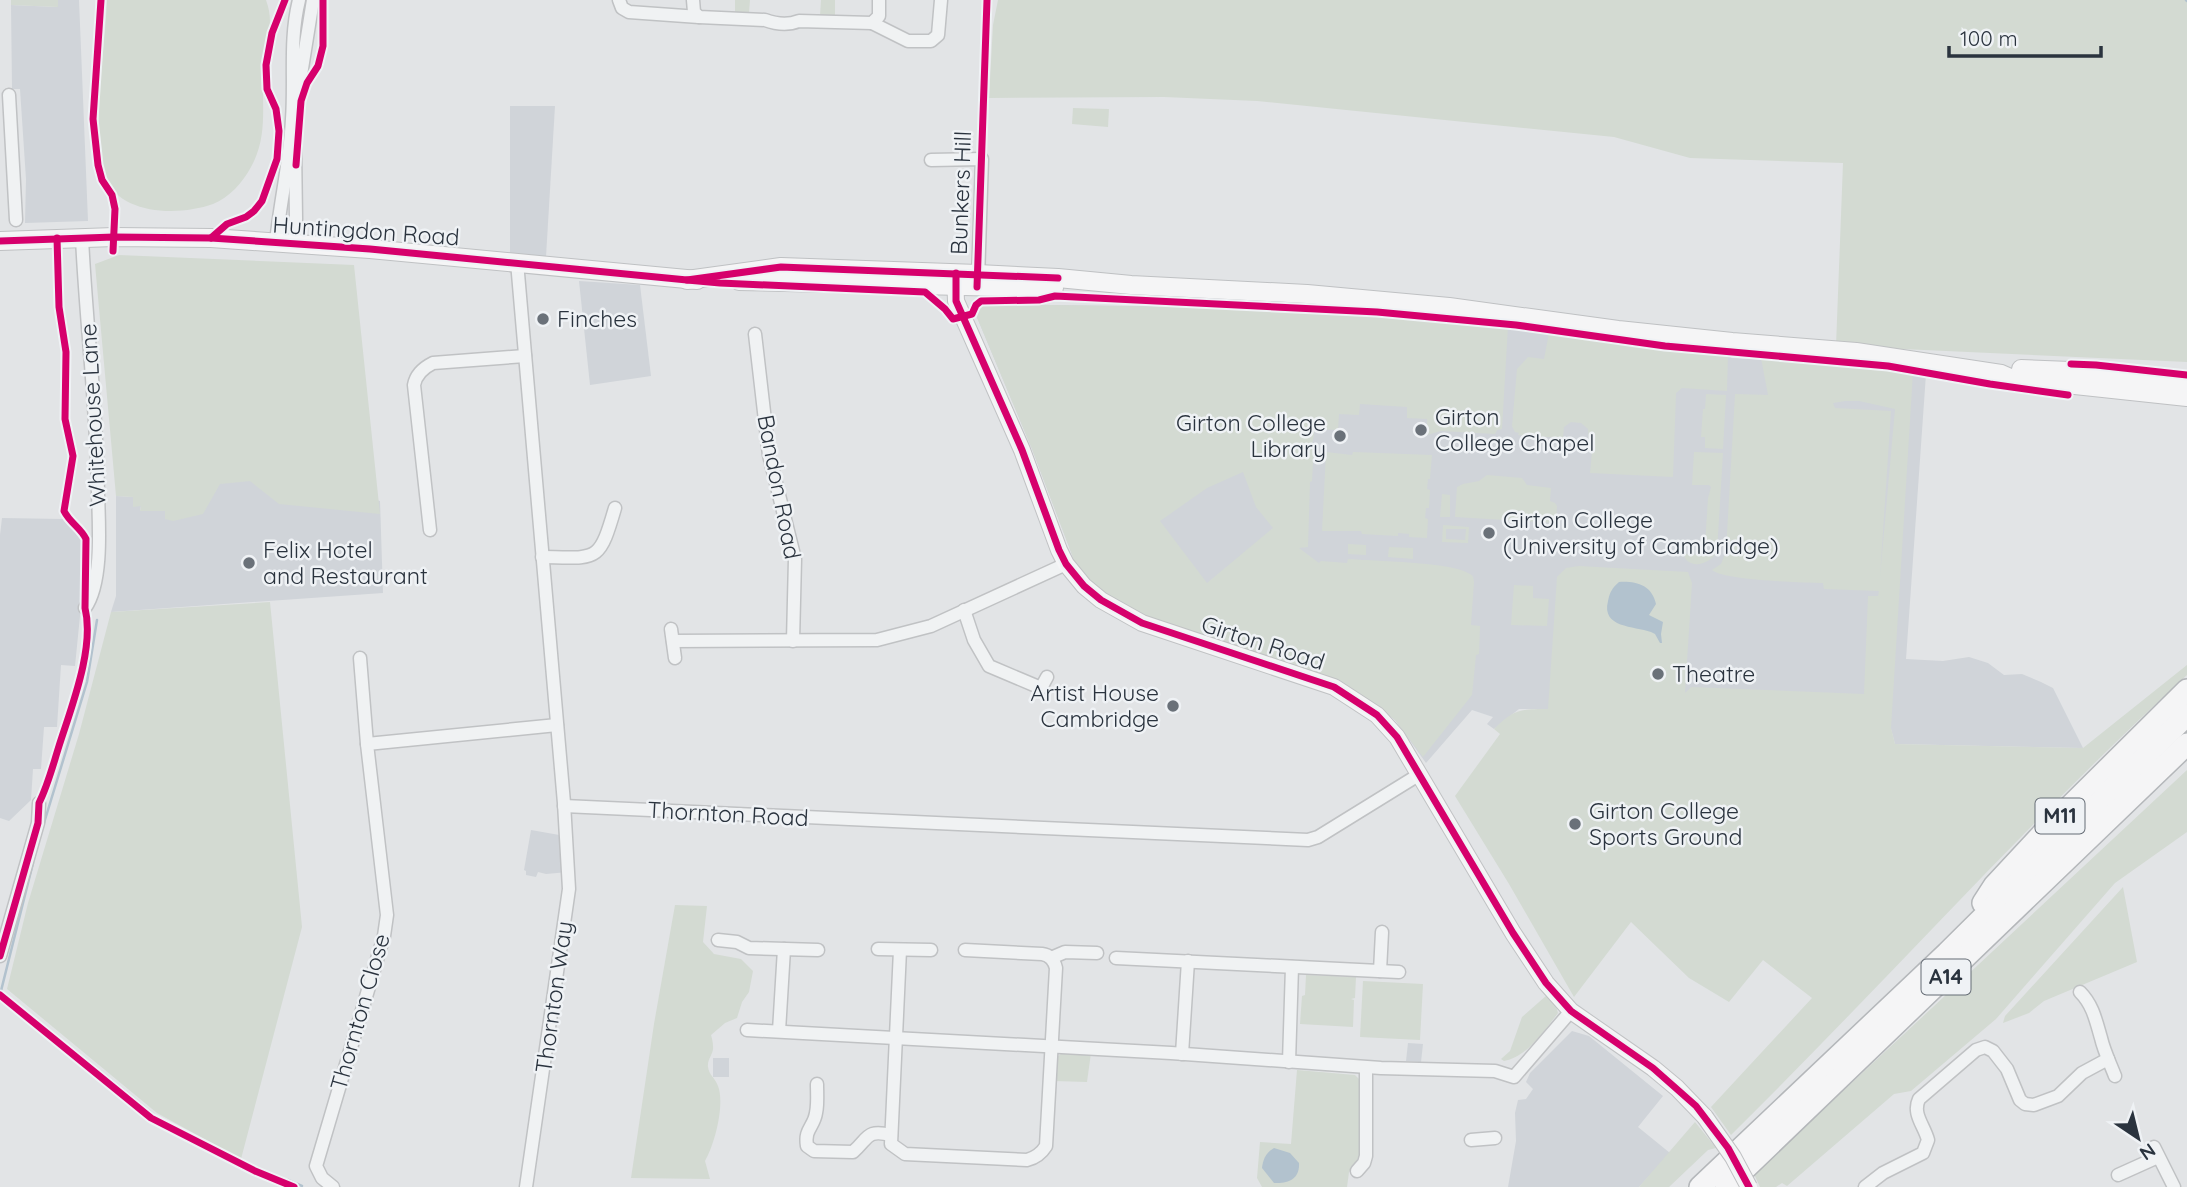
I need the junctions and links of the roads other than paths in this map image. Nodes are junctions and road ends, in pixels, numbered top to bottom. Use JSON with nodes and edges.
{"nodes":[{"id":1,"x":299,"y":0,"type":"edge"},
{"id":2,"x":313,"y":0,"type":"edge"},
{"id":3,"x":619,"y":0,"type":"edge"},
{"id":4,"x":692,"y":0,"type":"edge"},
{"id":5,"x":880,"y":0,"type":"edge"},
{"id":6,"x":941,"y":0,"type":"edge"},
{"id":7,"x":699,"y":16,"type":"junction"},
{"id":8,"x":872,"y":23,"type":"junction"},
{"id":9,"x":294,"y":92,"type":"junction"},
{"id":10,"x":9,"y":94,"type":"dead end"},
{"id":11,"x":292,"y":121,"type":"junction"},
{"id":12,"x":931,"y":160,"type":"dead end"},
{"id":13,"x":16,"y":220,"type":"dead end"},
{"id":14,"x":82,"y":238,"type":"junction"},
{"id":15,"x":0,"y":241,"type":"edge"},
{"id":16,"x":285,"y":244,"type":"junction"},
{"id":17,"x":517,"y":262,"type":"junction"},
{"id":18,"x":955,"y":280,"type":"junction"},
{"id":19,"x":978,"y":281,"type":"junction"},
{"id":20,"x":755,"y":334,"type":"dead end"},
{"id":21,"x":525,"y":356,"type":"junction"},
{"id":22,"x":2096,"y":381,"type":"junction"},
{"id":23,"x":2187,"y":384,"type":"edge"},
{"id":24,"x":2187,"y":397,"type":"edge"},
{"id":25,"x":614,"y":508,"type":"dead end"},
{"id":26,"x":429,"y":530,"type":"dead end"},
{"id":27,"x":542,"y":557,"type":"junction"},
{"id":28,"x":1066,"y":564,"type":"junction"},
{"id":29,"x":85,"y":608,"type":"dead end"},
{"id":30,"x":964,"y":610,"type":"junction"},
{"id":31,"x":793,"y":640,"type":"junction"},
{"id":32,"x":360,"y":658,"type":"dead end"},
{"id":33,"x":675,"y":658,"type":"dead end"},
{"id":34,"x":1047,"y":677,"type":"dead end"},
{"id":35,"x":2187,"y":690,"type":"edge"},
{"id":36,"x":2187,"y":715,"type":"edge"},
{"id":37,"x":557,"y":725,"type":"junction"},
{"id":38,"x":367,"y":744,"type":"junction"},
{"id":39,"x":2187,"y":744,"type":"edge"},
{"id":40,"x":2187,"y":751,"type":"edge"},
{"id":41,"x":2166,"y":766,"type":"junction"},
{"id":42,"x":1420,"y":774,"type":"junction"},
{"id":43,"x":39,"y":803,"type":"dead end"},
{"id":44,"x":564,"y":806,"type":"junction"},
{"id":45,"x":1382,"y":932,"type":"dead end"},
{"id":46,"x":718,"y":940,"type":"dead end"},
{"id":47,"x":785,"y":949,"type":"junction"},
{"id":48,"x":878,"y":949,"type":"dead end"},
{"id":49,"x":818,"y":950,"type":"dead end"},
{"id":50,"x":900,"y":950,"type":"junction"},
{"id":51,"x":931,"y":950,"type":"dead end"},
{"id":52,"x":965,"y":950,"type":"dead end"},
{"id":53,"x":1097,"y":953,"type":"dead end"},
{"id":54,"x":1947,"y":953,"type":"junction"},
{"id":55,"x":0,"y":956,"type":"edge"},
{"id":56,"x":1116,"y":957,"type":"dead end"},
{"id":57,"x":1051,"y":958,"type":"junction"},
{"id":58,"x":1188,"y":961,"type":"junction"},
{"id":59,"x":1292,"y":967,"type":"junction"},
{"id":60,"x":1380,"y":971,"type":"junction"},
{"id":61,"x":1399,"y":972,"type":"dead end"},
{"id":62,"x":2080,"y":992,"type":"dead end"},
{"id":63,"x":1571,"y":1011,"type":"junction"},
{"id":64,"x":747,"y":1030,"type":"dead end"},
{"id":65,"x":779,"y":1031,"type":"junction"},
{"id":66,"x":896,"y":1037,"type":"junction"},
{"id":67,"x":1051,"y":1046,"type":"junction"},
{"id":68,"x":1182,"y":1054,"type":"junction"},
{"id":69,"x":2108,"y":1059,"type":"junction"},
{"id":70,"x":1289,"y":1062,"type":"junction"},
{"id":71,"x":1366,"y":1068,"type":"junction"},
{"id":72,"x":2115,"y":1076,"type":"dead end"},
{"id":73,"x":817,"y":1084,"type":"dead end"},
{"id":74,"x":891,"y":1135,"type":"junction"},
{"id":75,"x":1494,"y":1138,"type":"dead end"},
{"id":76,"x":1471,"y":1140,"type":"dead end"},
{"id":77,"x":1357,"y":1171,"type":"dead end"},
{"id":78,"x":2118,"y":1175,"type":"dead end"},
{"id":79,"x":333,"y":1187,"type":"edge"},
{"id":80,"x":526,"y":1187,"type":"edge"},
{"id":81,"x":1700,"y":1187,"type":"edge"},
{"id":82,"x":1726,"y":1187,"type":"edge"},
{"id":83,"x":1749,"y":1187,"type":"edge"},
{"id":84,"x":1865,"y":1187,"type":"edge"},
{"id":85,"x":2174,"y":1187,"type":"edge"}],
"edges":[{"from":1,"to":9,"type":"street"},
{"from":2,"to":9,"type":"street"},
{"from":3,"to":7,"type":"street"},
{"from":4,"to":7,"type":"street"},
{"from":5,"to":8,"type":"street"},
{"from":6,"to":8,"type":"street"},
{"from":7,"to":8,"type":"street"},
{"from":9,"to":11,"type":"street"},
{"from":10,"to":13,"type":"street"},
{"from":11,"to":16,"type":"street"},
{"from":11,"to":16,"type":"street"},
{"from":12,"to":19,"type":"street","name":"Bunkers Hill"},
{"from":14,"to":15,"type":"main road","name":"Huntingdon Road"},
{"from":14,"to":16,"type":"main road","name":"Huntingdon Road"},
{"from":14,"to":29,"type":"street","name":"Whitehouse Lane"},
{"from":16,"to":17,"type":"main road","name":"Huntingdon Road"},
{"from":17,"to":18,"type":"main road","name":"Huntingdon Road"},
{"from":17,"to":21,"type":"street"},
{"from":18,"to":19,"type":"main road","name":"Huntingdon Road"},
{"from":18,"to":28,"type":"street","name":"Girton Road"},
{"from":19,"to":22,"type":"main road","name":"Huntingdon Road"},
{"from":20,"to":31,"type":"street","name":"Bandon Road"},
{"from":21,"to":26,"type":"street"},
{"from":21,"to":27,"type":"street"},
{"from":22,"to":23,"type":"main road","name":"Huntingdon Road"},
{"from":22,"to":24,"type":"main road","name":"Huntingdon Road"},
{"from":25,"to":27,"type":"street"},
{"from":27,"to":37,"type":"street"},
{"from":28,"to":30,"type":"street"},
{"from":28,"to":42,"type":"street","name":"Girton Road"},
{"from":30,"to":31,"type":"street"},
{"from":30,"to":34,"type":"street"},
{"from":31,"to":33,"type":"street"},
{"from":32,"to":38,"type":"street","name":"Thornton Close"},
{"from":35,"to":54,"type":"highway","number":"M11"},
{"from":36,"to":54,"type":"highway","number":"A14"},
{"from":37,"to":38,"type":"street"},
{"from":37,"to":44,"type":"street"},
{"from":38,"to":79,"type":"street","name":"Thornton Close"},
{"from":39,"to":41,"type":"highway","number":"A14"},
{"from":40,"to":41,"type":"highway","number":"A14"},
{"from":41,"to":82,"type":"highway","number":"A14"},
{"from":42,"to":44,"type":"street","name":"Thornton Road"},
{"from":42,"to":63,"type":"street","name":"Girton Road"},
{"from":43,"to":55,"type":"street"},
{"from":44,"to":80,"type":"street","name":"Thornton Way"},
{"from":45,"to":60,"type":"street"},
{"from":46,"to":47,"type":"street"},
{"from":47,"to":49,"type":"street"},
{"from":47,"to":65,"type":"street"},
{"from":48,"to":50,"type":"street"},
{"from":50,"to":51,"type":"street"},
{"from":50,"to":66,"type":"street"},
{"from":52,"to":57,"type":"street"},
{"from":53,"to":57,"type":"street"},
{"from":54,"to":81,"type":"highway","number":"A14"},
{"from":56,"to":58,"type":"street"},
{"from":57,"to":67,"type":"street"},
{"from":58,"to":59,"type":"street"},
{"from":58,"to":68,"type":"street"},
{"from":59,"to":60,"type":"street"},
{"from":59,"to":70,"type":"street"},
{"from":60,"to":61,"type":"street"},
{"from":62,"to":69,"type":"street"},
{"from":63,"to":71,"type":"street"},
{"from":63,"to":83,"type":"street","name":"Girton Road","bridge":true},
{"from":64,"to":65,"type":"street"},
{"from":65,"to":66,"type":"street"},
{"from":66,"to":67,"type":"street"},
{"from":66,"to":74,"type":"street"},
{"from":67,"to":68,"type":"street"},
{"from":67,"to":74,"type":"street"},
{"from":68,"to":70,"type":"street"},
{"from":69,"to":72,"type":"street"},
{"from":69,"to":84,"type":"street"},
{"from":70,"to":71,"type":"street"},
{"from":71,"to":77,"type":"street"},
{"from":73,"to":74,"type":"street"},
{"from":75,"to":76,"type":"street"},
{"from":78,"to":85,"type":"street"}]}
